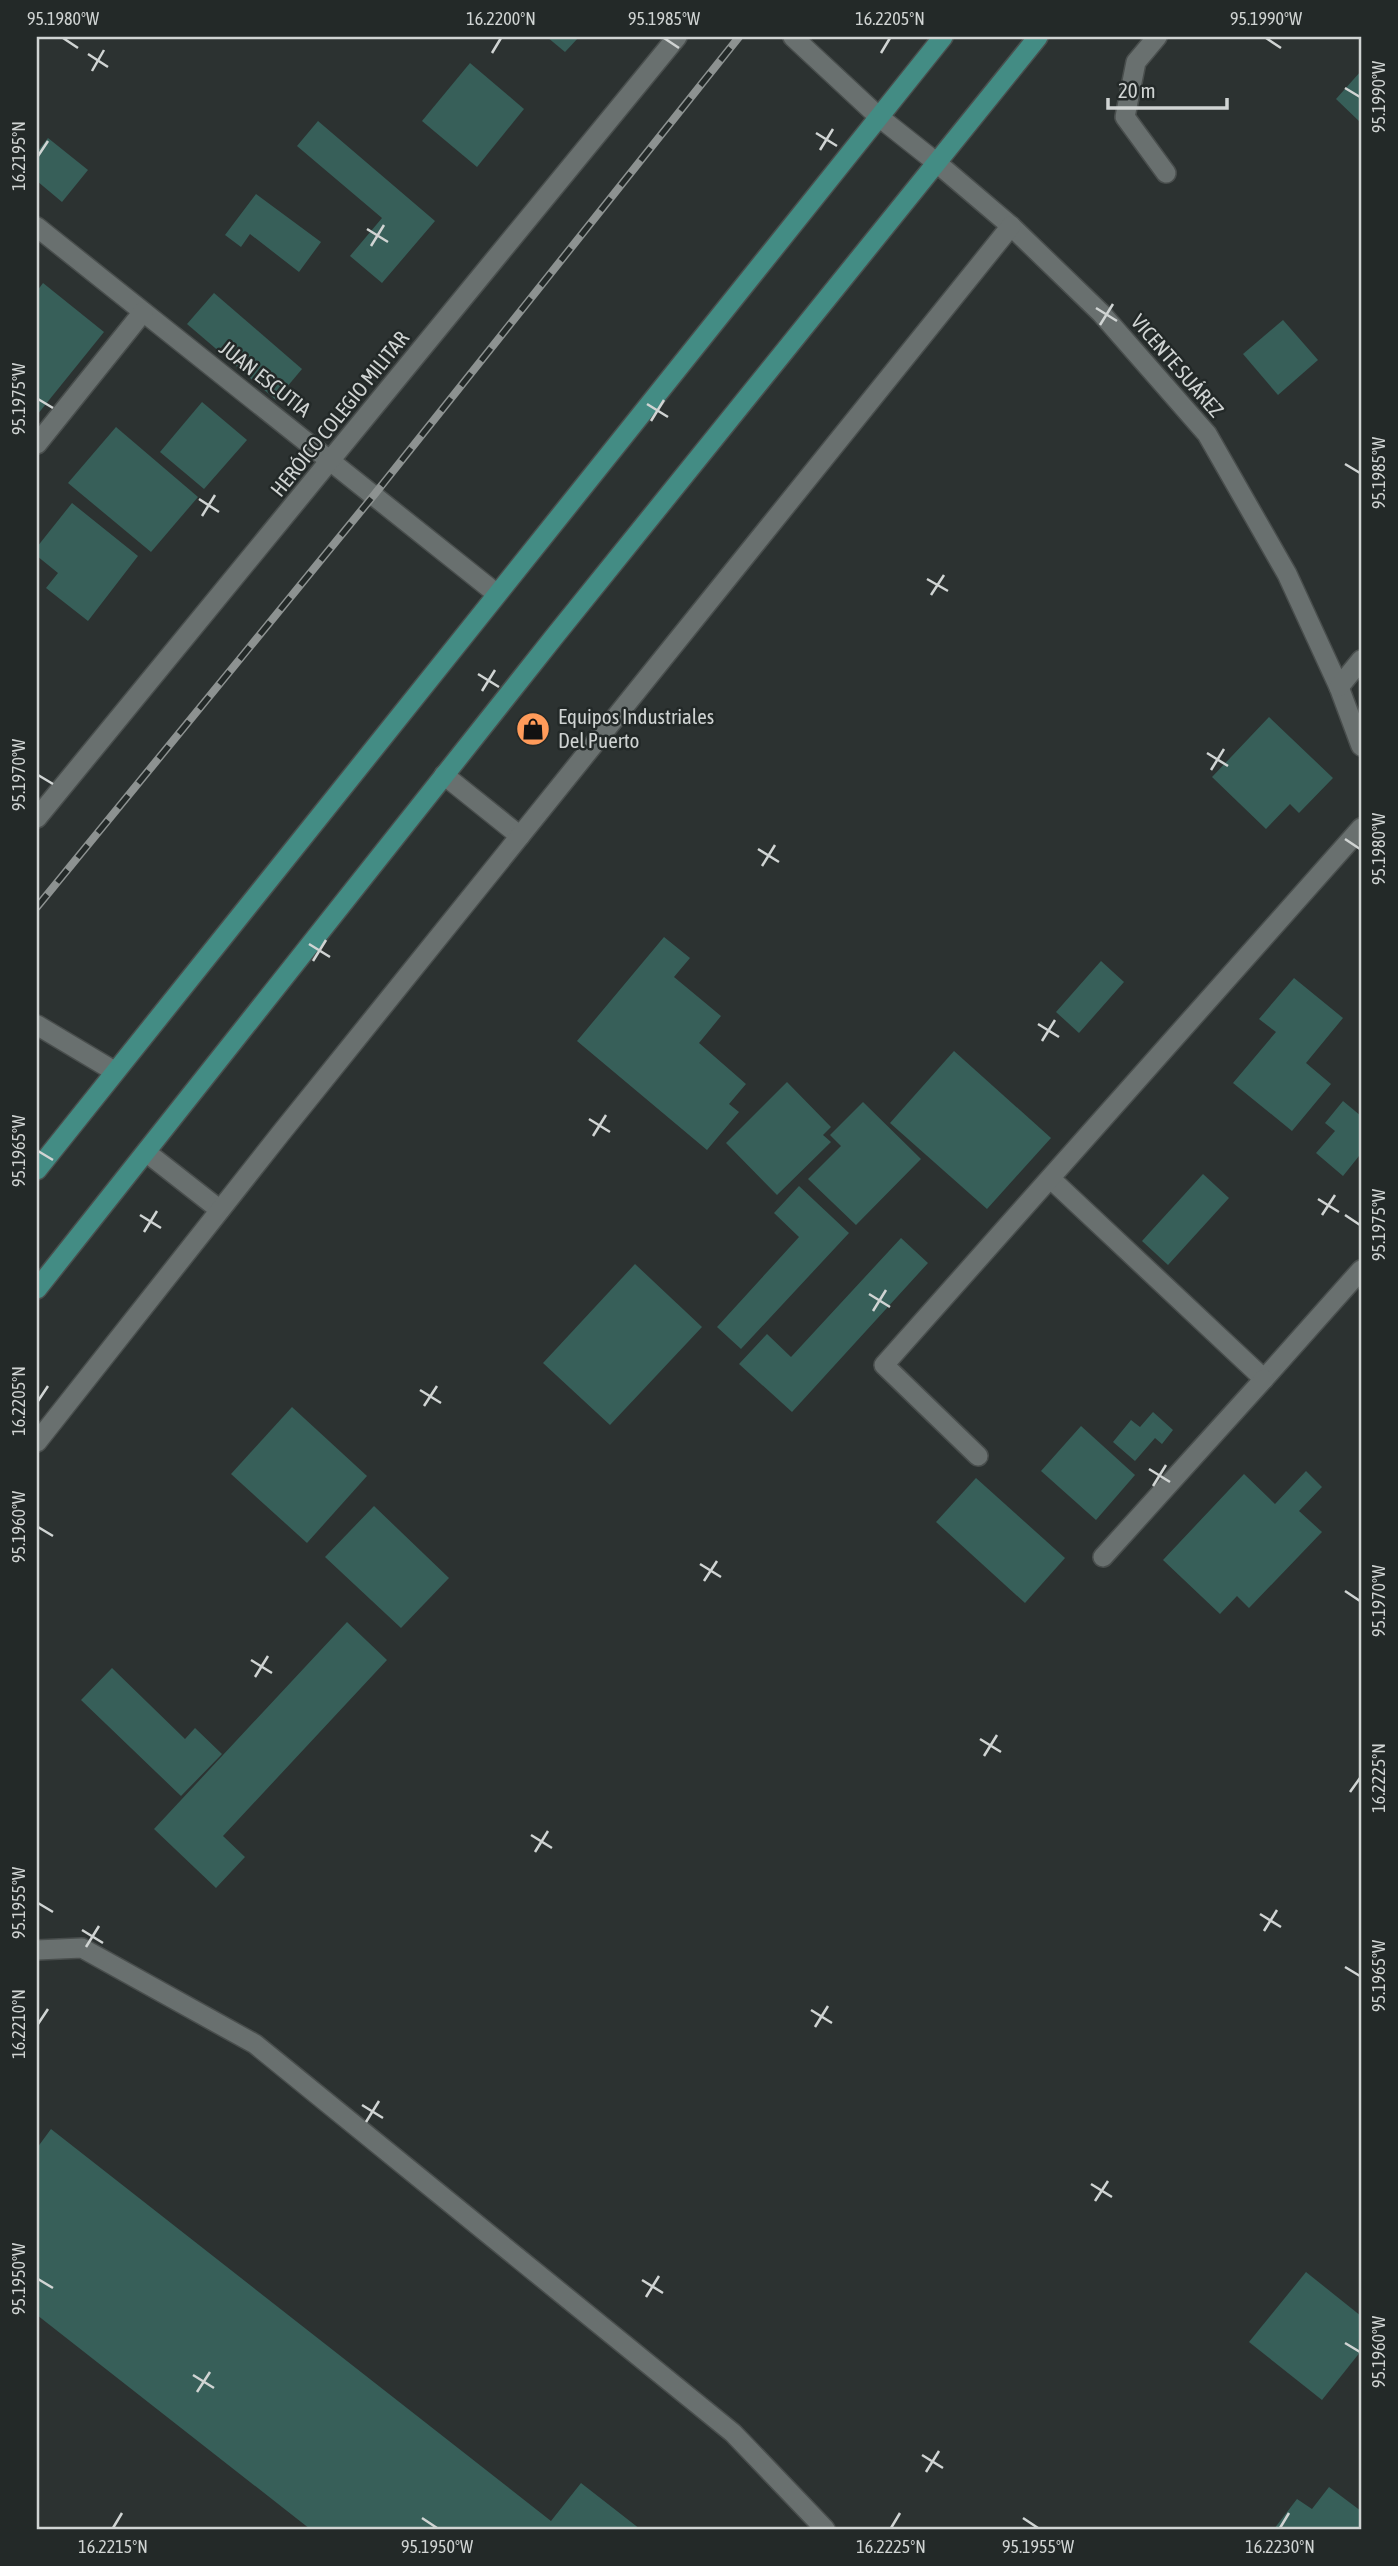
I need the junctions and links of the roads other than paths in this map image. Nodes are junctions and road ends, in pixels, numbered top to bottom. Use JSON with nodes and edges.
{"nodes":[{"id":1,"x":677,"y":37,"type":"edge"},
{"id":2,"x":793,"y":37,"type":"edge"},
{"id":3,"x":943,"y":37,"type":"edge"},
{"id":4,"x":1038,"y":37,"type":"edge"},
{"id":5,"x":1157,"y":37,"type":"edge"},
{"id":6,"x":879,"y":117,"type":"junction"},
{"id":7,"x":937,"y":163,"type":"junction"},
{"id":8,"x":1166,"y":173,"type":"dead end"},
{"id":9,"x":1011,"y":226,"type":"junction"},
{"id":10,"x":37,"y":227,"type":"edge"},
{"id":11,"x":143,"y":312,"type":"junction"},
{"id":12,"x":37,"y":444,"type":"edge"},
{"id":13,"x":331,"y":460,"type":"junction"},
{"id":14,"x":498,"y":594,"type":"junction"},
{"id":15,"x":1361,"y":660,"type":"edge"},
{"id":16,"x":1339,"y":687,"type":"junction"},
{"id":17,"x":1361,"y":746,"type":"edge"},
{"id":18,"x":444,"y":775,"type":"junction"},
{"id":19,"x":37,"y":818,"type":"edge"},
{"id":20,"x":1361,"y":828,"type":"edge"},
{"id":21,"x":520,"y":836,"type":"junction"},
{"id":22,"x":37,"y":1024,"type":"edge"},
{"id":23,"x":114,"y":1071,"type":"junction"},
{"id":24,"x":146,"y":1152,"type":"junction"},
{"id":25,"x":37,"y":1170,"type":"edge"},
{"id":26,"x":1051,"y":1179,"type":"junction"},
{"id":27,"x":220,"y":1210,"type":"junction"},
{"id":28,"x":1361,"y":1270,"type":"edge"},
{"id":29,"x":37,"y":1289,"type":"edge"},
{"id":30,"x":1264,"y":1378,"type":"junction"},
{"id":31,"x":37,"y":1442,"type":"edge"},
{"id":32,"x":978,"y":1456,"type":"dead end"},
{"id":33,"x":1103,"y":1557,"type":"dead end"},
{"id":34,"x":37,"y":1950,"type":"edge"},
{"id":35,"x":825,"y":2529,"type":"edge"}],
"edges":[{"from":1,"to":13,"type":"street","name":"HERÓICO COLEGIO MILITAR"},
{"from":2,"to":6,"type":"street","name":"VICENTE SUÁREZ"},
{"from":3,"to":6,"type":"main road"},
{"from":4,"to":7,"type":"main road"},
{"from":5,"to":8,"type":"street"},
{"from":6,"to":7,"type":"street","name":"VICENTE SUÁREZ"},
{"from":6,"to":14,"type":"main road"},
{"from":7,"to":9,"type":"street","name":"VICENTE SUÁREZ"},
{"from":7,"to":18,"type":"main road"},
{"from":9,"to":16,"type":"street","name":"VICENTE SUÁREZ"},
{"from":9,"to":21,"type":"street"},
{"from":10,"to":11,"type":"street","name":"JUAN ESCUTIA"},
{"from":11,"to":12,"type":"street"},
{"from":11,"to":13,"type":"street","name":"JUAN ESCUTIA"},
{"from":13,"to":14,"type":"street","name":"JUAN ESCUTIA"},
{"from":13,"to":19,"type":"street","name":"HERÓICO COLEGIO MILITAR"},
{"from":14,"to":23,"type":"main road"},
{"from":15,"to":16,"type":"street"},
{"from":16,"to":17,"type":"street","name":"VICENTE SUÁREZ"},
{"from":18,"to":21,"type":"street"},
{"from":18,"to":24,"type":"main road"},
{"from":20,"to":26,"type":"street"},
{"from":21,"to":27,"type":"street"},
{"from":22,"to":23,"type":"street"},
{"from":23,"to":25,"type":"main road"},
{"from":24,"to":27,"type":"street"},
{"from":24,"to":29,"type":"main road"},
{"from":26,"to":30,"type":"street"},
{"from":26,"to":32,"type":"street"},
{"from":27,"to":31,"type":"street"},
{"from":28,"to":30,"type":"street"},
{"from":30,"to":33,"type":"street"},
{"from":34,"to":35,"type":"street"}]}
